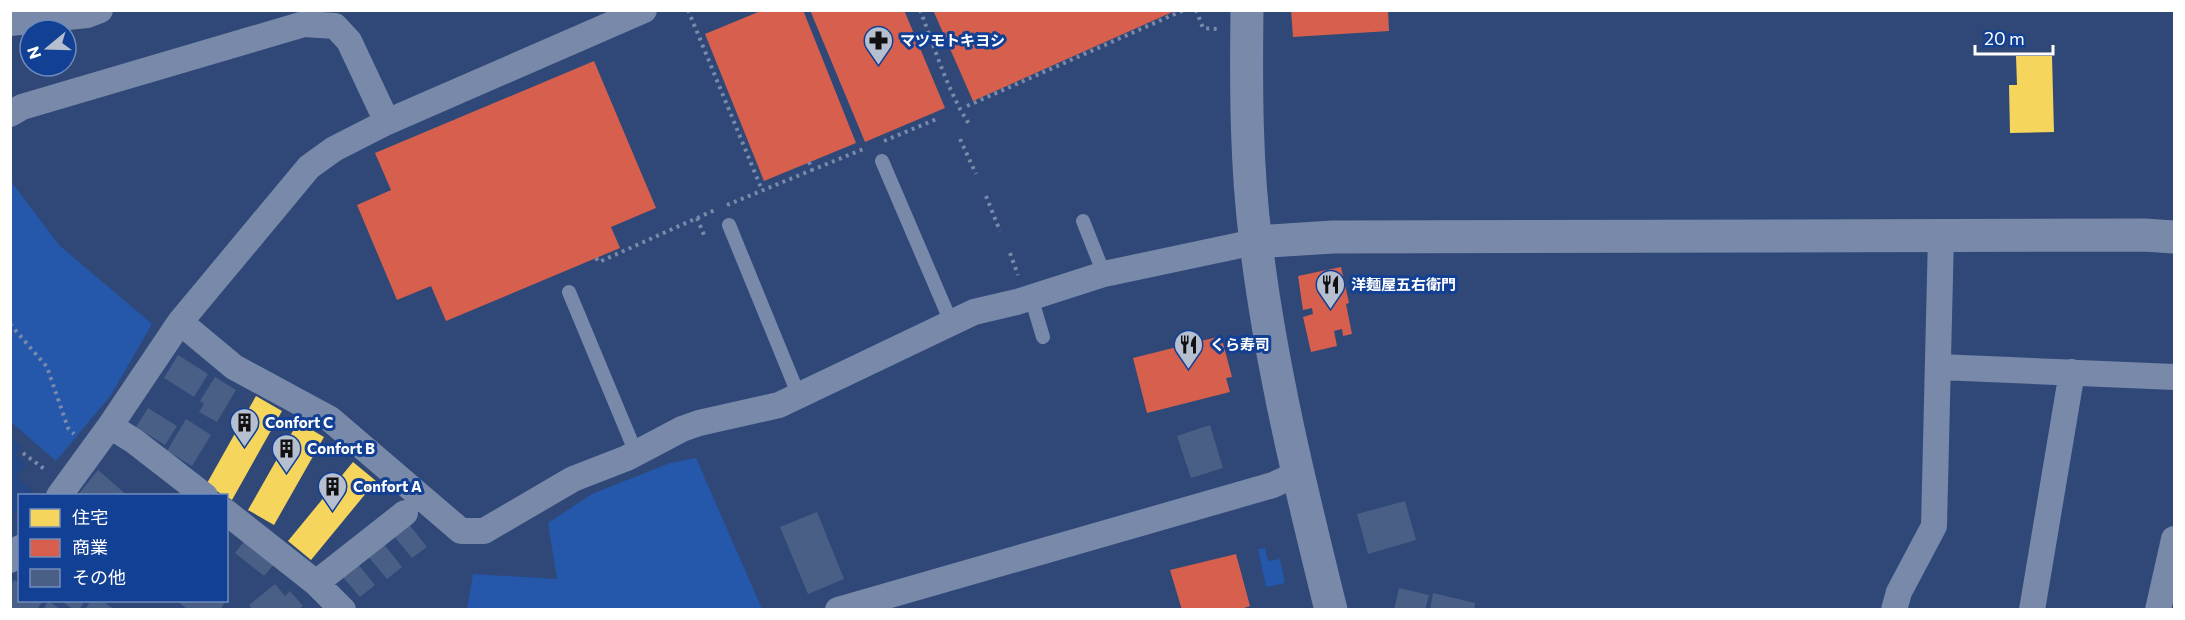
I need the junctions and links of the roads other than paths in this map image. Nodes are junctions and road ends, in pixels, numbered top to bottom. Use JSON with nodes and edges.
{"nodes":[{"id":1,"x":100,"y":10,"type":"edge"},
{"id":2,"x":644,"y":10,"type":"edge"},
{"id":3,"x":1247,"y":10,"type":"edge"},
{"id":4,"x":10,"y":23,"type":"edge"},
{"id":5,"x":10,"y":114,"type":"edge"},
{"id":6,"x":387,"y":122,"type":"junction"},
{"id":7,"x":882,"y":161,"type":"dead end"},
{"id":8,"x":1083,"y":221,"type":"dead end"},
{"id":9,"x":729,"y":225,"type":"dead end"},
{"id":10,"x":1941,"y":235,"type":"junction"},
{"id":11,"x":2175,"y":237,"type":"edge"},
{"id":12,"x":1255,"y":242,"type":"junction"},
{"id":13,"x":1104,"y":274,"type":"junction"},
{"id":14,"x":1025,"y":288,"type":"junction"},
{"id":15,"x":569,"y":292,"type":"dead end"},
{"id":16,"x":180,"y":322,"type":"junction"},
{"id":17,"x":951,"y":322,"type":"junction"},
{"id":18,"x":1042,"y":337,"type":"dead end"},
{"id":19,"x":1939,"y":367,"type":"junction"},
{"id":20,"x":2072,"y":372,"type":"junction"},
{"id":21,"x":2175,"y":377,"type":"edge"},
{"id":22,"x":799,"y":396,"type":"junction"},
{"id":23,"x":110,"y":426,"type":"junction"},
{"id":24,"x":636,"y":453,"type":"junction"},
{"id":25,"x":1297,"y":474,"type":"junction"},
{"id":26,"x":60,"y":494,"type":"edge"},
{"id":27,"x":205,"y":494,"type":"edge"},
{"id":28,"x":405,"y":513,"type":"dead end"},
{"id":29,"x":228,"y":514,"type":"edge"},
{"id":30,"x":2175,"y":539,"type":"edge"},
{"id":31,"x":316,"y":583,"type":"junction"},
{"id":32,"x":343,"y":609,"type":"edge"},
{"id":33,"x":838,"y":609,"type":"edge"},
{"id":34,"x":1331,"y":609,"type":"edge"},
{"id":35,"x":1894,"y":609,"type":"edge"},
{"id":36,"x":2032,"y":609,"type":"edge"},
{"id":37,"x":2158,"y":609,"type":"edge"}],
"edges":[{"from":1,"to":4,"type":"street"},
{"from":2,"to":6,"type":"street"},
{"from":3,"to":12,"type":"street"},
{"from":5,"to":6,"type":"street"},
{"from":6,"to":16,"type":"street"},
{"from":7,"to":17,"type":"lane"},
{"from":8,"to":13,"type":"lane"},
{"from":9,"to":22,"type":"lane"},
{"from":10,"to":11,"type":"street"},
{"from":10,"to":12,"type":"street"},
{"from":10,"to":19,"type":"street"},
{"from":12,"to":13,"type":"street"},
{"from":12,"to":25,"type":"street"},
{"from":13,"to":14,"type":"street"},
{"from":14,"to":17,"type":"street"},
{"from":14,"to":18,"type":"lane"},
{"from":15,"to":24,"type":"lane"},
{"from":16,"to":23,"type":"street"},
{"from":16,"to":24,"type":"street"},
{"from":17,"to":22,"type":"street"},
{"from":19,"to":20,"type":"street"},
{"from":19,"to":35,"type":"street"},
{"from":20,"to":21,"type":"street"},
{"from":20,"to":36,"type":"street"},
{"from":22,"to":24,"type":"street"},
{"from":23,"to":26,"type":"street"},
{"from":23,"to":27,"type":"street"},
{"from":25,"to":33,"type":"street"},
{"from":25,"to":34,"type":"street"},
{"from":28,"to":31,"type":"street"},
{"from":29,"to":31,"type":"street"},
{"from":30,"to":37,"type":"street"},
{"from":31,"to":32,"type":"street"}]}
